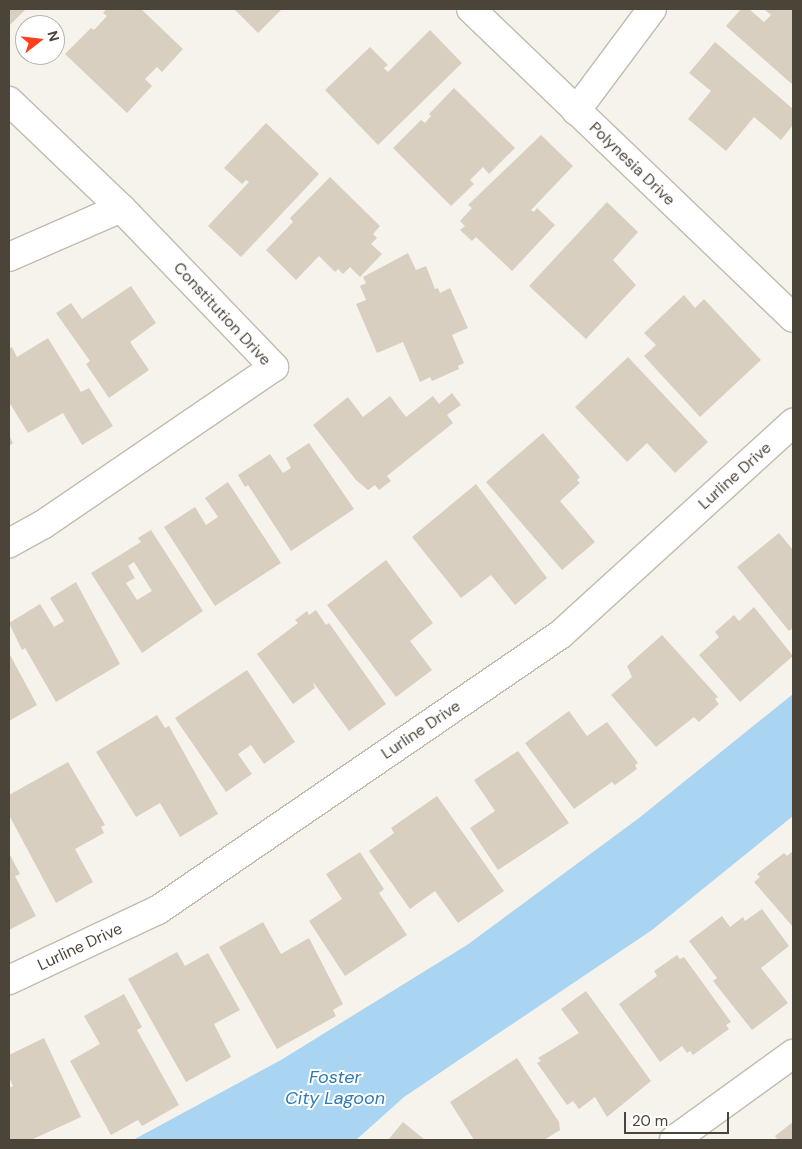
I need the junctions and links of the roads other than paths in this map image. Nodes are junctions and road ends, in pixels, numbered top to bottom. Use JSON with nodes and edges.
{"nodes":[{"id":1,"x":471,"y":9,"type":"edge"},
{"id":2,"x":652,"y":9,"type":"edge"},
{"id":3,"x":9,"y":100,"type":"edge"},
{"id":4,"x":576,"y":111,"type":"junction"},
{"id":5,"x":121,"y":208,"type":"junction"},
{"id":6,"x":9,"y":257,"type":"edge"},
{"id":7,"x":793,"y":318,"type":"edge"},
{"id":8,"x":793,"y":422,"type":"edge"},
{"id":9,"x":9,"y":542,"type":"edge"},
{"id":10,"x":9,"y":980,"type":"edge"},
{"id":11,"x":793,"y":1054,"type":"edge"},
{"id":12,"x":674,"y":1140,"type":"edge"}],
"edges":[{"from":1,"to":4,"type":"street","name":"Polynesia Drive"},
{"from":2,"to":4,"type":"street"},
{"from":3,"to":5,"type":"street","name":"Constitution Drive"},
{"from":4,"to":7,"type":"street","name":"Polynesia Drive"},
{"from":5,"to":6,"type":"street"},
{"from":5,"to":9,"type":"street","name":"Constitution Drive"},
{"from":8,"to":10,"type":"street","name":"Lurline Drive"},
{"from":11,"to":12,"type":"street"}]}
